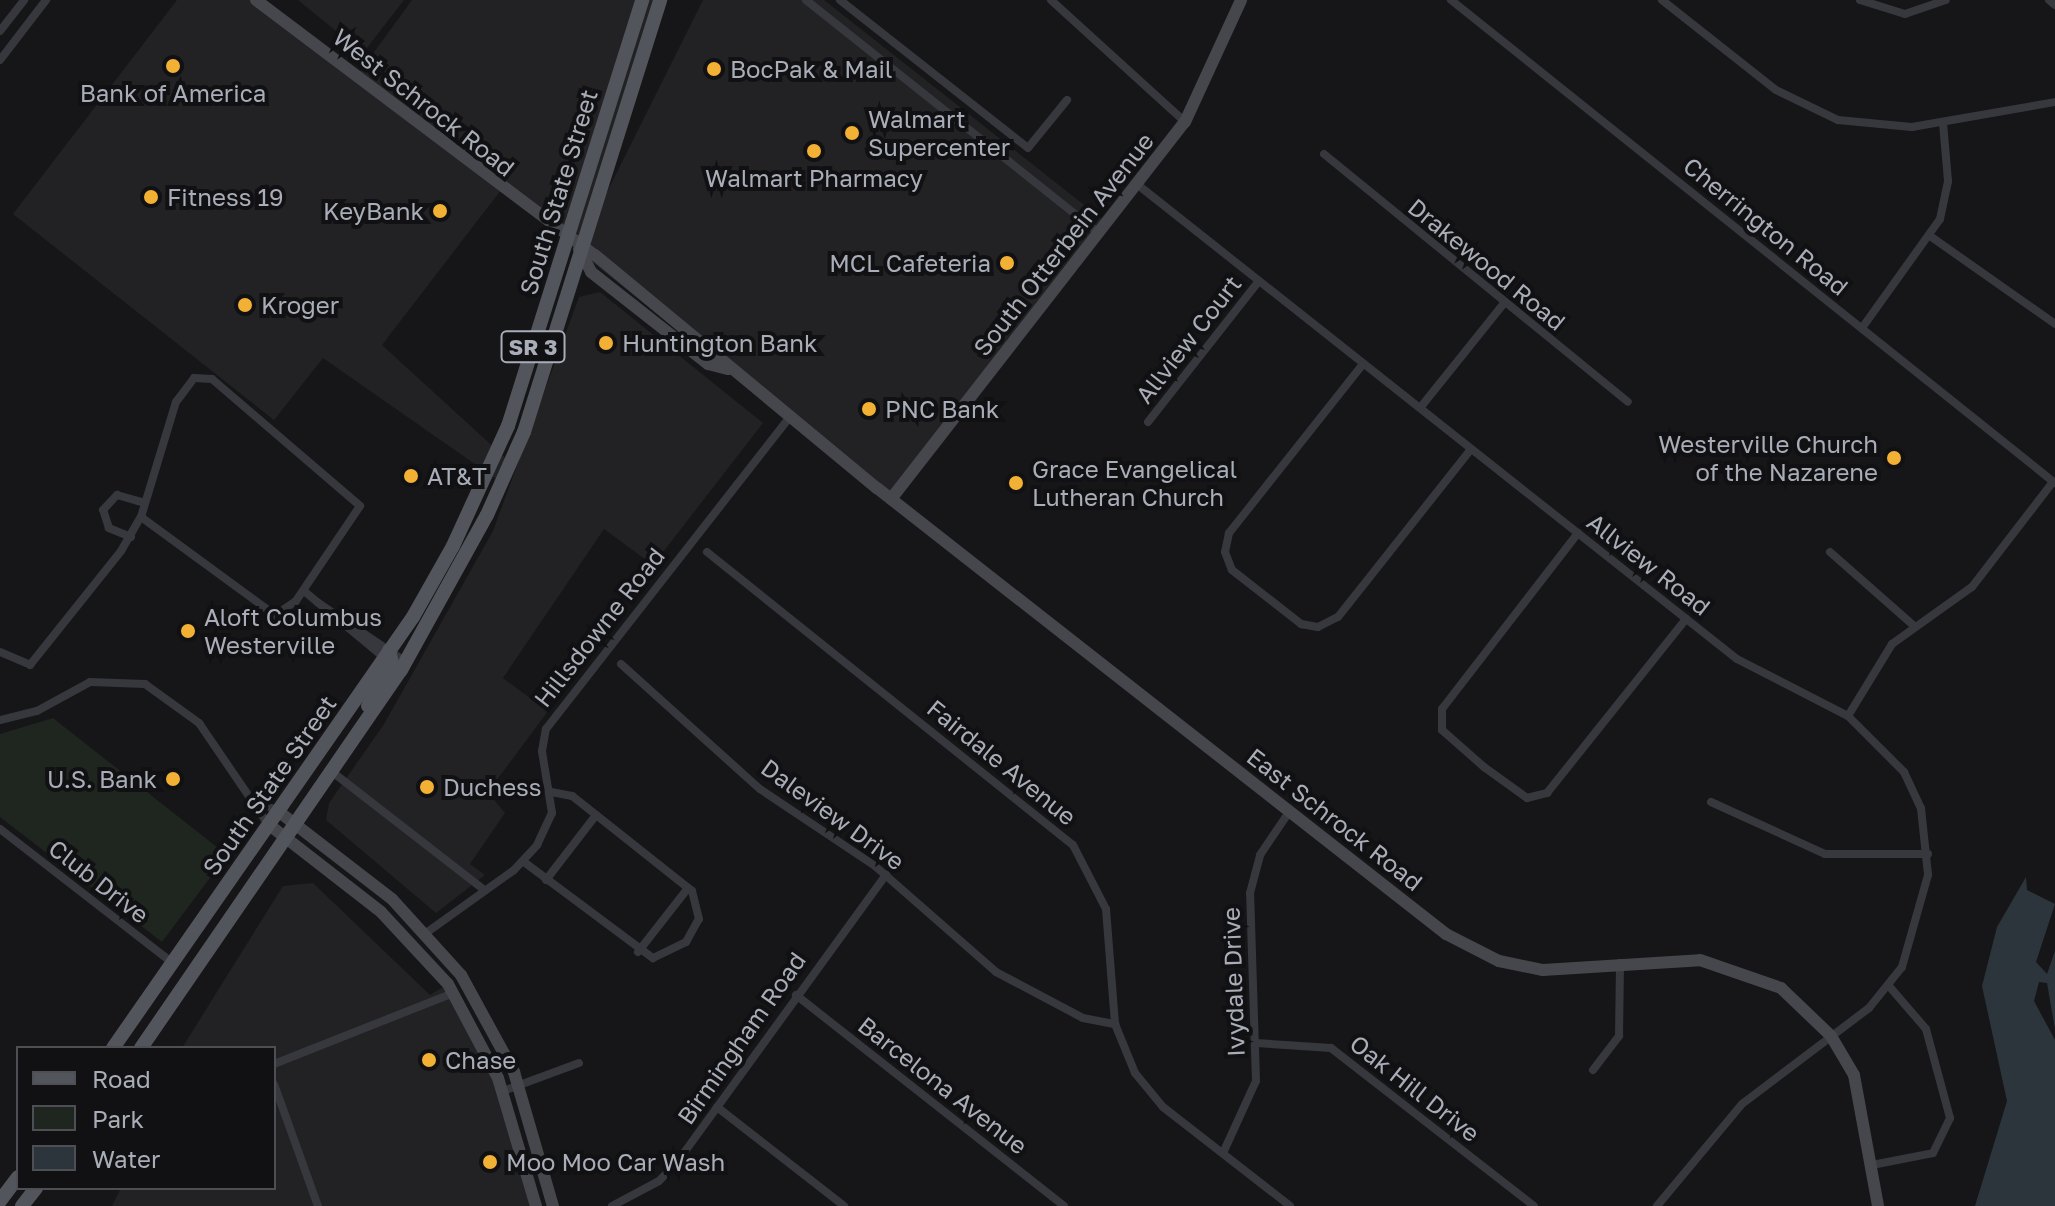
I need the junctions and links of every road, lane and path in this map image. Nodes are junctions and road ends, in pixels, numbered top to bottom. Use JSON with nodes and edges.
{"nodes":[{"id":1,"x":24,"y":0,"type":"edge"},
{"id":2,"x":46,"y":0,"type":"edge"},
{"id":3,"x":256,"y":0,"type":"edge"},
{"id":4,"x":642,"y":0,"type":"edge"},
{"id":5,"x":652,"y":0,"type":"edge"},
{"id":6,"x":660,"y":0,"type":"edge"},
{"id":7,"x":806,"y":0,"type":"edge"},
{"id":8,"x":840,"y":0,"type":"edge"},
{"id":9,"x":1051,"y":0,"type":"edge"},
{"id":10,"x":1241,"y":0,"type":"edge"},
{"id":11,"x":1451,"y":0,"type":"edge"},
{"id":12,"x":1662,"y":0,"type":"edge"},
{"id":13,"x":1860,"y":0,"type":"edge"},
{"id":14,"x":1946,"y":0,"type":"edge"},
{"id":15,"x":2049,"y":0,"type":"edge"},
{"id":16,"x":2055,"y":5,"type":"edge"},
{"id":17,"x":0,"y":31,"type":"edge"},
{"id":18,"x":648,"y":39,"type":"junction"},
{"id":19,"x":0,"y":60,"type":"edge"},
{"id":20,"x":1067,"y":100,"type":"dead end"},
{"id":21,"x":2055,"y":102,"type":"edge"},
{"id":22,"x":606,"y":110,"type":"junction"},
{"id":23,"x":1185,"y":122,"type":"junction"},
{"id":24,"x":1943,"y":123,"type":"junction"},
{"id":25,"x":1324,"y":154,"type":"dead end"},
{"id":26,"x":1138,"y":185,"type":"junction"},
{"id":27,"x":1099,"y":233,"type":"junction"},
{"id":28,"x":1930,"y":236,"type":"junction"},
{"id":29,"x":564,"y":238,"type":"junction"},
{"id":30,"x":579,"y":249,"type":"junction"},
{"id":31,"x":1259,"y":281,"type":"junction"},
{"id":32,"x":1504,"y":303,"type":"junction"},
{"id":33,"x":2055,"y":324,"type":"edge"},
{"id":34,"x":1862,"y":328,"type":"junction"},
{"id":35,"x":528,"y":362,"type":"junction"},
{"id":36,"x":1363,"y":364,"type":"junction"},
{"id":37,"x":1628,"y":402,"type":"dead end"},
{"id":38,"x":1420,"y":408,"type":"junction"},
{"id":39,"x":789,"y":418,"type":"junction"},
{"id":40,"x":1148,"y":422,"type":"dead end"},
{"id":41,"x":1471,"y":449,"type":"junction"},
{"id":42,"x":496,"y":455,"type":"junction"},
{"id":43,"x":511,"y":463,"type":"junction"},
{"id":44,"x":2054,"y":482,"type":"edge"},
{"id":45,"x":891,"y":499,"type":"junction"},
{"id":46,"x":141,"y":502,"type":"junction"},
{"id":47,"x":141,"y":517,"type":"junction"},
{"id":48,"x":1578,"y":533,"type":"junction"},
{"id":49,"x":131,"y":537,"type":"junction"},
{"id":50,"x":707,"y":552,"type":"dead end"},
{"id":51,"x":1830,"y":552,"type":"dead end"},
{"id":52,"x":439,"y":573,"type":"junction"},
{"id":53,"x":304,"y":591,"type":"junction"},
{"id":54,"x":444,"y":599,"type":"junction"},
{"id":55,"x":1686,"y":619,"type":"junction"},
{"id":56,"x":1912,"y":624,"type":"junction"},
{"id":57,"x":427,"y":627,"type":"junction"},
{"id":58,"x":0,"y":652,"type":"edge"},
{"id":59,"x":394,"y":661,"type":"junction"},
{"id":60,"x":621,"y":664,"type":"dead end"},
{"id":61,"x":1848,"y":716,"type":"junction"},
{"id":62,"x":0,"y":720,"type":"edge"},
{"id":63,"x":331,"y":771,"type":"junction"},
{"id":64,"x":551,"y":792,"type":"junction"},
{"id":65,"x":250,"y":797,"type":"junction"},
{"id":66,"x":1711,"y":802,"type":"dead end"},
{"id":67,"x":278,"y":811,"type":"junction"},
{"id":68,"x":1289,"y":812,"type":"junction"},
{"id":69,"x":596,"y":815,"type":"junction"},
{"id":70,"x":295,"y":823,"type":"junction"},
{"id":71,"x":268,"y":824,"type":"junction"},
{"id":72,"x":0,"y":829,"type":"edge"},
{"id":73,"x":286,"y":837,"type":"junction"},
{"id":74,"x":1928,"y":854,"type":"junction"},
{"id":75,"x":524,"y":862,"type":"junction"},
{"id":76,"x":886,"y":875,"type":"junction"},
{"id":77,"x":546,"y":880,"type":"junction"},
{"id":78,"x":482,"y":888,"type":"junction"},
{"id":79,"x":688,"y":888,"type":"junction"},
{"id":80,"x":426,"y":933,"type":"junction"},
{"id":81,"x":638,"y":952,"type":"junction"},
{"id":82,"x":1620,"y":963,"type":"junction"},
{"id":83,"x":174,"y":964,"type":"junction"},
{"id":84,"x":1889,"y":986,"type":"junction"},
{"id":85,"x":453,"y":993,"type":"junction"},
{"id":86,"x":796,"y":995,"type":"junction"},
{"id":87,"x":1115,"y":1024,"type":"junction"},
{"id":88,"x":1831,"y":1036,"type":"junction"},
{"id":89,"x":1256,"y":1043,"type":"junction"},
{"id":90,"x":114,"y":1046,"type":"edge"},
{"id":91,"x":142,"y":1046,"type":"edge"},
{"id":92,"x":276,"y":1063,"type":"edge"},
{"id":93,"x":579,"y":1063,"type":"dead end"},
{"id":94,"x":1593,"y":1070,"type":"dead end"},
{"id":95,"x":518,"y":1086,"type":"junction"},
{"id":96,"x":276,"y":1090,"type":"edge"},
{"id":97,"x":503,"y":1091,"type":"junction"},
{"id":98,"x":717,"y":1107,"type":"junction"},
{"id":99,"x":1223,"y":1153,"type":"junction"},
{"id":100,"x":1872,"y":1165,"type":"junction"},
{"id":101,"x":16,"y":1180,"type":"edge"},
{"id":102,"x":34,"y":1190,"type":"edge"},
{"id":103,"x":0,"y":1201,"type":"edge"},
{"id":104,"x":22,"y":1206,"type":"edge"},
{"id":105,"x":318,"y":1206,"type":"edge"},
{"id":106,"x":536,"y":1206,"type":"edge"},
{"id":107,"x":553,"y":1206,"type":"edge"},
{"id":108,"x":612,"y":1206,"type":"edge"},
{"id":109,"x":844,"y":1206,"type":"edge"},
{"id":110,"x":1064,"y":1206,"type":"edge"},
{"id":111,"x":1290,"y":1206,"type":"edge"},
{"id":112,"x":1534,"y":1206,"type":"edge"},
{"id":113,"x":1657,"y":1206,"type":"edge"},
{"id":114,"x":1878,"y":1206,"type":"edge"}],
"edges":[{"from":1,"to":17,"type":"street"},
{"from":2,"to":19,"type":"street"},
{"from":3,"to":29,"type":"street","name":"West Schrock Road"},
{"from":4,"to":22,"type":"main road","name":"South State Street","number":"SR 3"},
{"from":5,"to":18,"type":"main road"},
{"from":6,"to":18,"type":"main road","name":"South State Street","number":"SR 3"},
{"from":7,"to":27,"type":"street"},
{"from":8,"to":20,"type":"street"},
{"from":9,"to":23,"type":"street"},
{"from":10,"to":23,"type":"street","name":"South Otterbein Avenue"},
{"from":11,"to":34,"type":"street","name":"Cherrington Road"},
{"from":12,"to":24,"type":"street"},
{"from":13,"to":14,"type":"street"},
{"from":15,"to":16,"type":"street"},
{"from":18,"to":30,"type":"main road","name":"South State Street","number":"SR 3"},
{"from":21,"to":24,"type":"street"},
{"from":22,"to":29,"type":"main road","name":"South State Street","number":"SR 3"},
{"from":22,"to":30,"type":"main road"},
{"from":23,"to":26,"type":"street","name":"South Otterbein Avenue"},
{"from":24,"to":28,"type":"street"},
{"from":25,"to":32,"type":"street","name":"Drakewood Road"},
{"from":26,"to":27,"type":"street","name":"South Otterbein Avenue"},
{"from":26,"to":31,"type":"street","name":"Allview Road"},
{"from":27,"to":45,"type":"street","name":"South Otterbein Avenue"},
{"from":28,"to":33,"type":"street"},
{"from":28,"to":34,"type":"street"},
{"from":29,"to":30,"type":"street","name":"East Schrock Road"},
{"from":29,"to":35,"type":"main road","name":"South State Street","number":"SR 3"},
{"from":30,"to":39,"type":"street","name":"East Schrock Road"},
{"from":30,"to":43,"type":"main road","name":"South State Street","number":"SR 3"},
{"from":31,"to":36,"type":"street","name":"Allview Road"},
{"from":31,"to":40,"type":"street","name":"Allview Court"},
{"from":32,"to":37,"type":"street","name":"Drakewood Road"},
{"from":32,"to":38,"type":"street"},
{"from":34,"to":44,"type":"street","name":"Cherrington Road"},
{"from":35,"to":42,"type":"main road","name":"South State Street","number":"SR 3"},
{"from":35,"to":43,"type":"main road"},
{"from":36,"to":38,"type":"street","name":"Allview Road"},
{"from":36,"to":41,"type":"street"},
{"from":38,"to":41,"type":"street","name":"Allview Road"},
{"from":39,"to":45,"type":"street","name":"East Schrock Road"},
{"from":39,"to":64,"type":"street","name":"Hillsdowne Road"},
{"from":41,"to":48,"type":"street","name":"Allview Road"},
{"from":42,"to":52,"type":"main road","name":"South State Street","number":"SR 3"},
{"from":42,"to":54,"type":"main road"},
{"from":43,"to":54,"type":"main road","name":"South State Street","number":"SR 3"},
{"from":44,"to":56,"type":"street"},
{"from":45,"to":68,"type":"street","name":"East Schrock Road"},
{"from":46,"to":47,"type":"street"},
{"from":46,"to":49,"type":"street"},
{"from":46,"to":53,"type":"street"},
{"from":47,"to":49,"type":"street"},
{"from":47,"to":53,"type":"street"},
{"from":48,"to":55,"type":"street","name":"Allview Road"},
{"from":48,"to":55,"type":"street"},
{"from":49,"to":58,"type":"street"},
{"from":50,"to":87,"type":"street","name":"Fairdale Avenue"},
{"from":51,"to":56,"type":"street"},
{"from":52,"to":57,"type":"main road"},
{"from":52,"to":59,"type":"main road","name":"South State Street","number":"SR 3"},
{"from":53,"to":59,"type":"street"},
{"from":54,"to":57,"type":"main road","name":"South State Street","number":"SR 3"},
{"from":55,"to":61,"type":"street","name":"Allview Road"},
{"from":56,"to":61,"type":"street"},
{"from":57,"to":59,"type":"main road","name":"South State Street","number":"SR 3"},
{"from":59,"to":63,"type":"main road","name":"South State Street","number":"SR 3"},
{"from":59,"to":67,"type":"main road","name":"South State Street","number":"SR 3"},
{"from":60,"to":76,"type":"street","name":"Daleview Drive"},
{"from":61,"to":74,"type":"street","name":"Allview Road"},
{"from":62,"to":65,"type":"street"},
{"from":63,"to":70,"type":"main road","name":"South State Street","number":"SR 3"},
{"from":63,"to":78,"type":"street"},
{"from":64,"to":69,"type":"street"},
{"from":64,"to":75,"type":"street","name":"Hillsdowne Road"},
{"from":65,"to":67,"type":"street"},
{"from":65,"to":71,"type":"street"},
{"from":66,"to":74,"type":"street"},
{"from":67,"to":70,"type":"street"},
{"from":67,"to":71,"type":"main road","name":"South State Street","number":"SR 3"},
{"from":68,"to":82,"type":"street","name":"East Schrock Road"},
{"from":68,"to":89,"type":"street","name":"Ivydale Drive"},
{"from":69,"to":77,"type":"street"},
{"from":69,"to":79,"type":"street"},
{"from":70,"to":73,"type":"main road","name":"South State Street","number":"SR 3"},
{"from":70,"to":80,"type":"street"},
{"from":71,"to":73,"type":"street"},
{"from":71,"to":83,"type":"main road","name":"South State Street","number":"SR 3"},
{"from":72,"to":83,"type":"street","name":"Club Drive"},
{"from":73,"to":85,"type":"street"},
{"from":73,"to":91,"type":"main road","name":"South State Street","number":"SR 3"},
{"from":74,"to":84,"type":"street","name":"Allview Road"},
{"from":75,"to":77,"type":"street"},
{"from":75,"to":78,"type":"street","name":"Hillsdowne Road"},
{"from":76,"to":86,"type":"street","name":"Birmingham Road"},
{"from":76,"to":87,"type":"street","name":"Daleview Drive"},
{"from":77,"to":81,"type":"street"},
{"from":78,"to":80,"type":"street","name":"Hillsdowne Road"},
{"from":79,"to":81,"type":"street"},
{"from":79,"to":81,"type":"street"},
{"from":80,"to":95,"type":"street"},
{"from":82,"to":88,"type":"street","name":"East Schrock Road"},
{"from":82,"to":94,"type":"street"},
{"from":83,"to":90,"type":"main road","name":"South State Street","number":"SR 3"},
{"from":84,"to":88,"type":"street","name":"Allview Road"},
{"from":84,"to":100,"type":"street"},
{"from":85,"to":92,"type":"street"},
{"from":85,"to":97,"type":"street"},
{"from":86,"to":98,"type":"street","name":"Birmingham Road"},
{"from":86,"to":110,"type":"street","name":"Barcelona Avenue"},
{"from":87,"to":99,"type":"street","name":"Fairdale Avenue"},
{"from":88,"to":100,"type":"street","name":"East Schrock Road"},
{"from":88,"to":113,"type":"street","name":"Allview Road"},
{"from":89,"to":99,"type":"street","name":"Ivydale Drive"},
{"from":89,"to":112,"type":"street","name":"Oak Hill Drive"},
{"from":93,"to":95,"type":"street"},
{"from":95,"to":97,"type":"street"},
{"from":95,"to":107,"type":"street"},
{"from":96,"to":105,"type":"street"},
{"from":97,"to":106,"type":"street"},
{"from":98,"to":108,"type":"street","name":"Birmingham Road"},
{"from":98,"to":109,"type":"street"},
{"from":99,"to":111,"type":"street","name":"Fairdale Avenue"},
{"from":100,"to":114,"type":"street","name":"East Schrock Road"},
{"from":101,"to":103,"type":"main road"},
{"from":102,"to":104,"type":"main road"}]}
